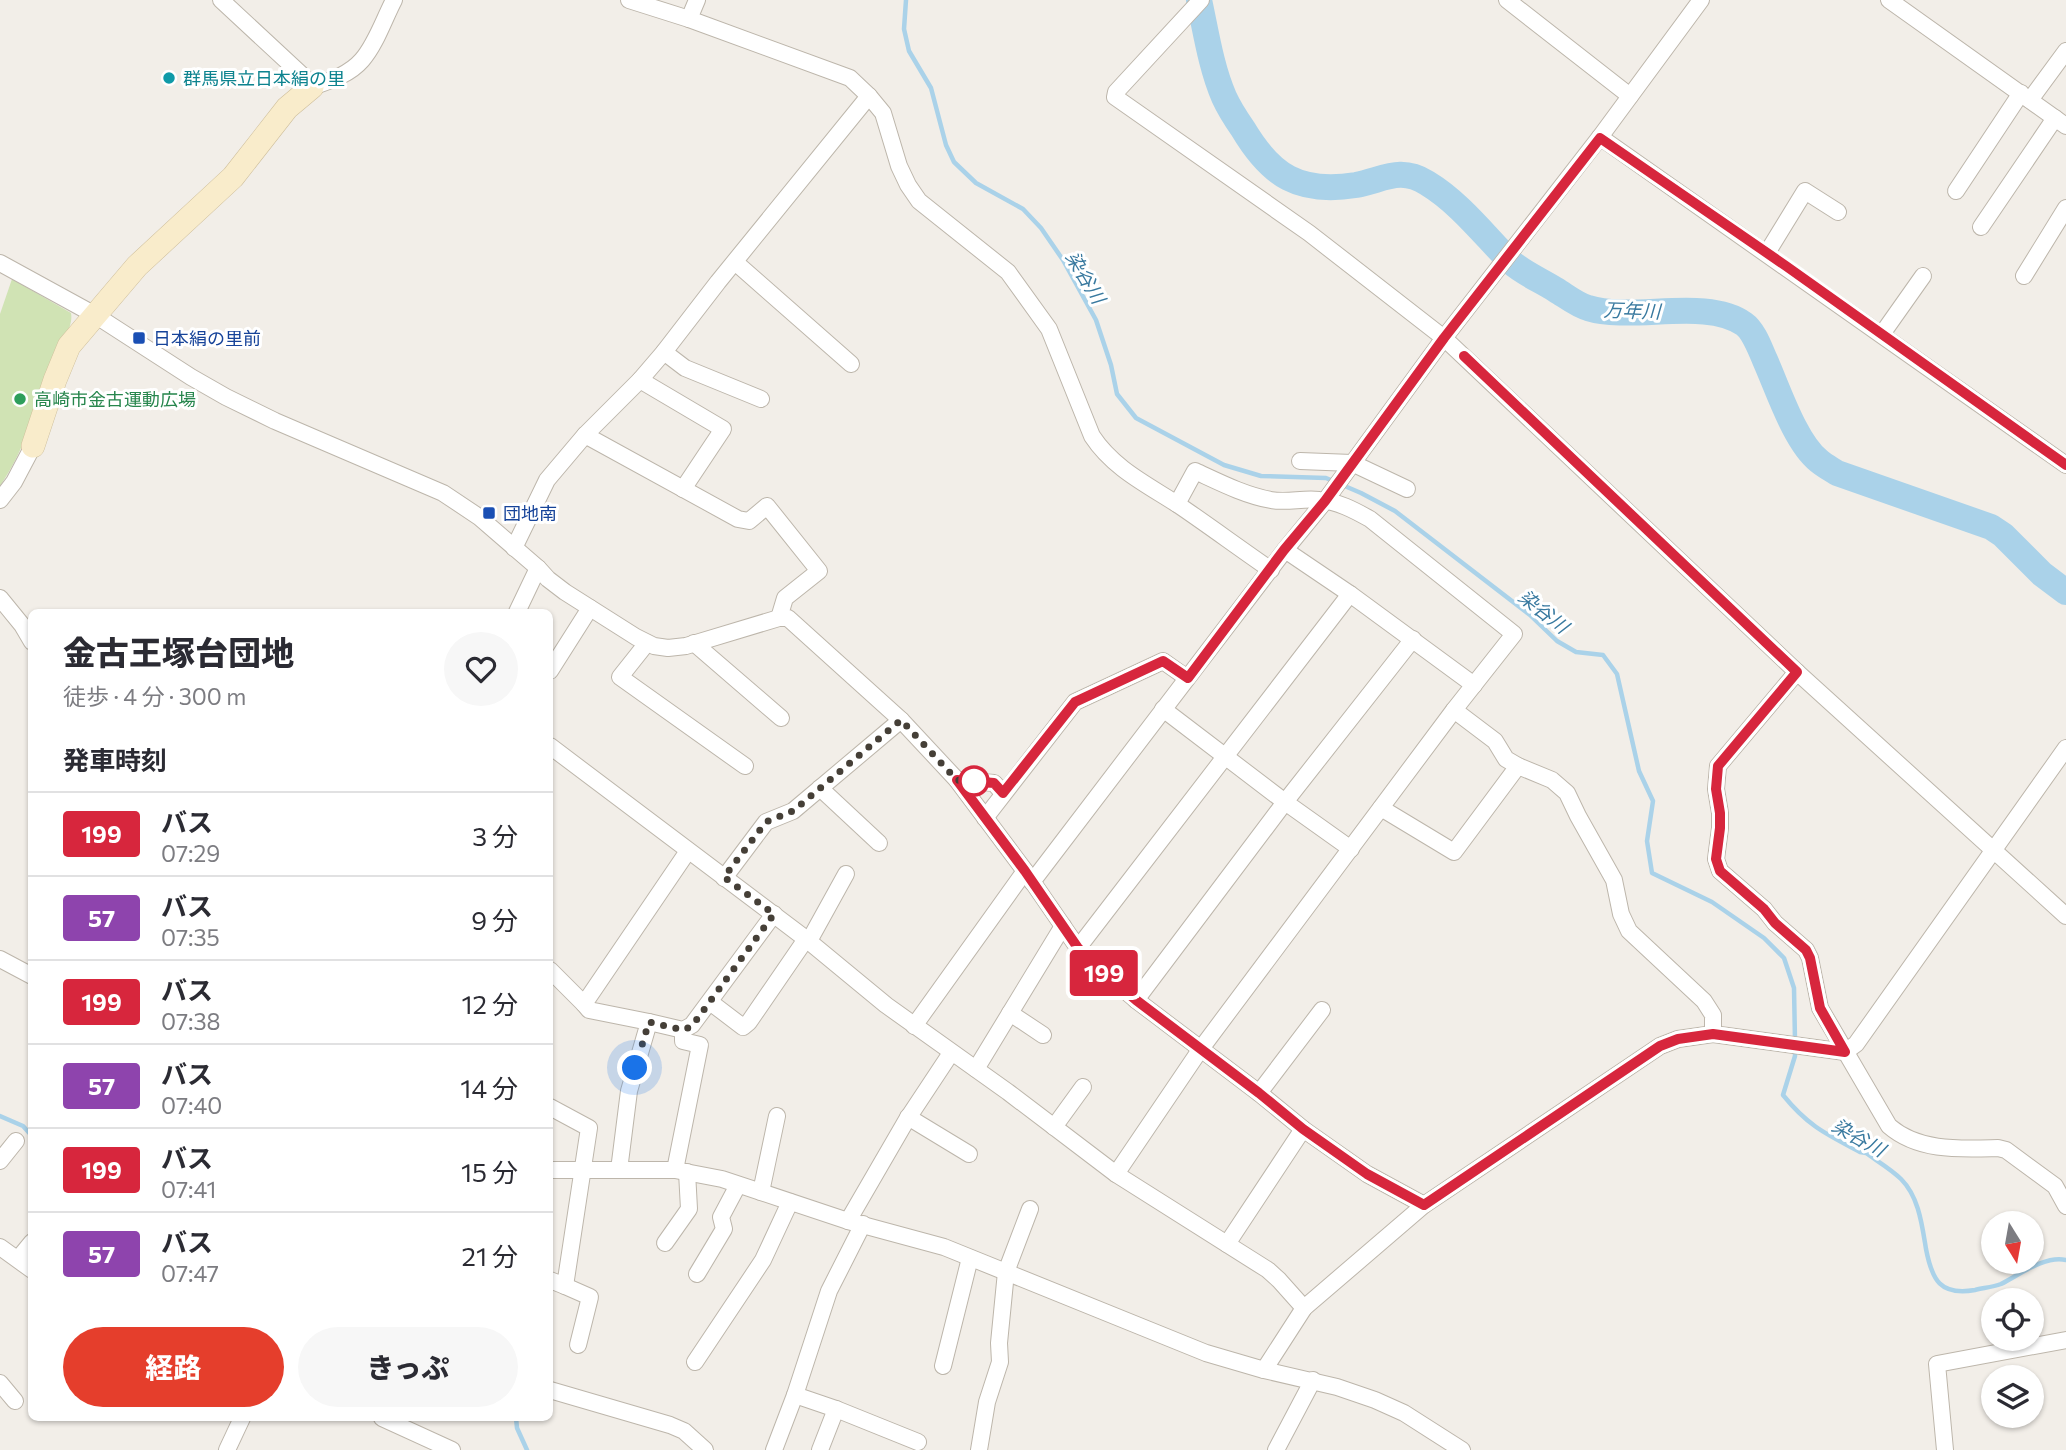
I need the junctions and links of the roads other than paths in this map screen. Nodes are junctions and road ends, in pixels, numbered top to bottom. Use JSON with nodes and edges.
{"nodes":[{"id":1,"x":221,"y":0,"type":"edge"},
{"id":2,"x":394,"y":0,"type":"edge"},
{"id":3,"x":629,"y":0,"type":"edge"},
{"id":4,"x":697,"y":0,"type":"edge"},
{"id":5,"x":1201,"y":0,"type":"edge"},
{"id":6,"x":1507,"y":0,"type":"edge"},
{"id":7,"x":1701,"y":0,"type":"edge"},
{"id":8,"x":1889,"y":0,"type":"edge"},
{"id":9,"x":689,"y":19,"type":"junction"},
{"id":10,"x":2066,"y":51,"type":"edge"},
{"id":11,"x":312,"y":87,"type":"junction"},
{"id":12,"x":869,"y":96,"type":"junction"},
{"id":13,"x":1630,"y":96,"type":"junction"},
{"id":14,"x":2025,"y":97,"type":"junction"},
{"id":15,"x":2061,"y":122,"type":"edge"},
{"id":16,"x":1600,"y":138,"type":"junction"},
{"id":17,"x":1955,"y":191,"type":"dead end"},
{"id":18,"x":2066,"y":208,"type":"edge"},
{"id":19,"x":1838,"y":212,"type":"dead end"},
{"id":20,"x":1980,"y":227,"type":"dead end"},
{"id":21,"x":1767,"y":253,"type":"junction"},
{"id":22,"x":735,"y":262,"type":"junction"},
{"id":23,"x":0,"y":263,"type":"edge"},
{"id":24,"x":1923,"y":276,"type":"dead end"},
{"id":25,"x":2024,"y":276,"type":"dead end"},
{"id":26,"x":95,"y":315,"type":"junction"},
{"id":27,"x":1882,"y":334,"type":"junction"},
{"id":28,"x":1444,"y":338,"type":"junction"},
{"id":29,"x":664,"y":352,"type":"junction"},
{"id":30,"x":851,"y":364,"type":"dead end"},
{"id":31,"x":640,"y":380,"type":"junction"},
{"id":32,"x":761,"y":399,"type":"dead end"},
{"id":33,"x":585,"y":435,"type":"junction"},
{"id":34,"x":33,"y":446,"type":"joint"},
{"id":35,"x":1300,"y":461,"type":"dead end"},
{"id":36,"x":2066,"y":465,"type":"edge"},
{"id":37,"x":1348,"y":469,"type":"junction"},
{"id":38,"x":683,"y":489,"type":"junction"},
{"id":39,"x":1406,"y":489,"type":"dead end"},
{"id":40,"x":1328,"y":496,"type":"junction"},
{"id":41,"x":0,"y":500,"type":"edge"},
{"id":42,"x":1177,"y":504,"type":"junction"},
{"id":43,"x":514,"y":548,"type":"junction"},
{"id":44,"x":1284,"y":550,"type":"junction"},
{"id":45,"x":538,"y":568,"type":"junction"},
{"id":46,"x":1271,"y":570,"type":"junction"},
{"id":47,"x":1350,"y":594,"type":"junction"},
{"id":48,"x":1,"y":602,"type":"edge"},
{"id":49,"x":590,"y":608,"type":"junction"},
{"id":50,"x":518,"y":609,"type":"edge"},
{"id":51,"x":779,"y":618,"type":"junction"},
{"id":52,"x":28,"y":635,"type":"edge"},
{"id":53,"x":1413,"y":639,"type":"junction"},
{"id":54,"x":647,"y":643,"type":"junction"},
{"id":55,"x":694,"y":643,"type":"junction"},
{"id":56,"x":553,"y":666,"type":"edge"},
{"id":57,"x":1797,"y":672,"type":"junction"},
{"id":58,"x":1188,"y":678,"type":"junction"},
{"id":59,"x":1474,"y":685,"type":"junction"},
{"id":60,"x":1163,"y":709,"type":"junction"},
{"id":61,"x":1454,"y":710,"type":"junction"},
{"id":62,"x":780,"y":718,"type":"dead end"},
{"id":63,"x":901,"y":720,"type":"junction"},
{"id":64,"x":553,"y":748,"type":"edge"},
{"id":65,"x":2066,"y":748,"type":"edge"},
{"id":66,"x":1226,"y":756,"type":"junction"},
{"id":67,"x":745,"y":766,"type":"dead end"},
{"id":68,"x":1518,"y":766,"type":"junction"},
{"id":69,"x":957,"y":780,"type":"junction"},
{"id":70,"x":820,"y":788,"type":"junction"},
{"id":71,"x":1003,"y":793,"type":"junction"},
{"id":72,"x":1285,"y":802,"type":"junction"},
{"id":73,"x":1381,"y":807,"type":"junction"},
{"id":74,"x":985,"y":818,"type":"junction"},
{"id":75,"x":880,"y":843,"type":"dead end"},
{"id":76,"x":1350,"y":849,"type":"junction"},
{"id":77,"x":1993,"y":851,"type":"junction"},
{"id":78,"x":688,"y":852,"type":"junction"},
{"id":79,"x":846,"y":874,"type":"dead end"},
{"id":80,"x":1029,"y":876,"type":"junction"},
{"id":81,"x":724,"y":877,"type":"junction"},
{"id":82,"x":774,"y":914,"type":"junction"},
{"id":83,"x":2066,"y":916,"type":"edge"},
{"id":84,"x":1063,"y":926,"type":"junction"},
{"id":85,"x":808,"y":940,"type":"junction"},
{"id":86,"x":1078,"y":948,"type":"junction"},
{"id":87,"x":0,"y":959,"type":"edge"},
{"id":88,"x":553,"y":973,"type":"edge"},
{"id":89,"x":28,"y":974,"type":"edge"},
{"id":90,"x":1136,"y":1000,"type":"junction"},
{"id":91,"x":710,"y":1002,"type":"junction"},
{"id":92,"x":584,"y":1004,"type":"junction"},
{"id":93,"x":1322,"y":1010,"type":"dead end"},
{"id":94,"x":1010,"y":1013,"type":"junction"},
{"id":95,"x":649,"y":1022,"type":"junction"},
{"id":96,"x":914,"y":1026,"type":"junction"},
{"id":97,"x":683,"y":1030,"type":"junction"},
{"id":98,"x":1713,"y":1034,"type":"junction"},
{"id":99,"x":1042,"y":1035,"type":"dead end"},
{"id":100,"x":1200,"y":1050,"type":"junction"},
{"id":101,"x":1845,"y":1052,"type":"junction"},
{"id":102,"x":951,"y":1053,"type":"junction"},
{"id":103,"x":976,"y":1069,"type":"junction"},
{"id":104,"x":1083,"y":1087,"type":"dead end"},
{"id":105,"x":1259,"y":1093,"type":"junction"},
{"id":106,"x":553,"y":1109,"type":"edge"},
{"id":107,"x":777,"y":1116,"type":"dead end"},
{"id":108,"x":908,"y":1117,"type":"junction"},
{"id":109,"x":1054,"y":1127,"type":"junction"},
{"id":110,"x":1303,"y":1129,"type":"junction"},
{"id":111,"x":16,"y":1141,"type":"dead end"},
{"id":112,"x":968,"y":1154,"type":"dead end"},
{"id":113,"x":0,"y":1161,"type":"edge"},
{"id":114,"x":553,"y":1170,"type":"edge"},
{"id":115,"x":583,"y":1170,"type":"junction"},
{"id":116,"x":619,"y":1170,"type":"junction"},
{"id":117,"x":681,"y":1171,"type":"junction"},
{"id":118,"x":1116,"y":1174,"type":"junction"},
{"id":119,"x":738,"y":1185,"type":"junction"},
{"id":120,"x":761,"y":1192,"type":"junction"},
{"id":121,"x":790,"y":1202,"type":"junction"},
{"id":122,"x":1424,"y":1205,"type":"junction"},
{"id":123,"x":2066,"y":1206,"type":"edge"},
{"id":124,"x":1030,"y":1209,"type":"dead end"},
{"id":125,"x":856,"y":1222,"type":"junction"},
{"id":126,"x":665,"y":1243,"type":"dead end"},
{"id":127,"x":1227,"y":1244,"type":"junction"},
{"id":128,"x":28,"y":1247,"type":"edge"},
{"id":129,"x":1,"y":1248,"type":"edge"},
{"id":130,"x":970,"y":1258,"type":"junction"},
{"id":131,"x":18,"y":1259,"type":"junction"},
{"id":132,"x":28,"y":1267,"type":"edge"},
{"id":133,"x":1006,"y":1272,"type":"junction"},
{"id":134,"x":697,"y":1274,"type":"dead end"},
{"id":135,"x":557,"y":1283,"type":"edge"},
{"id":136,"x":1304,"y":1308,"type":"junction"},
{"id":137,"x":2066,"y":1340,"type":"edge"},
{"id":138,"x":578,"y":1345,"type":"dead end"},
{"id":139,"x":695,"y":1362,"type":"dead end"},
{"id":140,"x":943,"y":1366,"type":"dead end"},
{"id":141,"x":1264,"y":1370,"type":"junction"},
{"id":142,"x":1313,"y":1380,"type":"junction"},
{"id":143,"x":0,"y":1384,"type":"edge"},
{"id":144,"x":553,"y":1391,"type":"edge"},
{"id":145,"x":795,"y":1395,"type":"junction"},
{"id":146,"x":15,"y":1401,"type":"dead end"},
{"id":147,"x":836,"y":1409,"type":"junction"},
{"id":148,"x":241,"y":1421,"type":"edge"},
{"id":149,"x":389,"y":1421,"type":"edge"},
{"id":150,"x":918,"y":1443,"type":"dead end"},
{"id":151,"x":227,"y":1450,"type":"edge"},
{"id":152,"x":452,"y":1450,"type":"edge"},
{"id":153,"x":705,"y":1450,"type":"edge"},
{"id":154,"x":774,"y":1450,"type":"edge"},
{"id":155,"x":820,"y":1450,"type":"edge"},
{"id":156,"x":979,"y":1450,"type":"edge"},
{"id":157,"x":1276,"y":1450,"type":"edge"},
{"id":158,"x":1462,"y":1450,"type":"edge"},
{"id":159,"x":1945,"y":1450,"type":"edge"}],
"edges":[{"from":1,"to":11,"type":"street"},
{"from":2,"to":11,"type":"street"},
{"from":3,"to":9,"type":"street"},
{"from":4,"to":9,"type":"street"},
{"from":5,"to":28,"type":"street"},
{"from":6,"to":13,"type":"street"},
{"from":7,"to":13,"type":"street"},
{"from":8,"to":14,"type":"street"},
{"from":9,"to":12,"type":"street"},
{"from":10,"to":14,"type":"street"},
{"from":11,"to":26,"type":"street"},
{"from":12,"to":22,"type":"street"},
{"from":12,"to":42,"type":"street"},
{"from":13,"to":16,"type":"street"},
{"from":14,"to":15,"type":"street"},
{"from":14,"to":17,"type":"street"},
{"from":15,"to":20,"type":"street"},
{"from":16,"to":21,"type":"street"},
{"from":16,"to":28,"type":"street"},
{"from":18,"to":25,"type":"street"},
{"from":19,"to":21,"type":"street"},
{"from":21,"to":27,"type":"street"},
{"from":22,"to":29,"type":"street"},
{"from":22,"to":30,"type":"street"},
{"from":23,"to":26,"type":"street"},
{"from":24,"to":27,"type":"street"},
{"from":26,"to":34,"type":"street"},
{"from":26,"to":43,"type":"street"},
{"from":27,"to":36,"type":"street"},
{"from":28,"to":37,"type":"street"},
{"from":28,"to":57,"type":"street"},
{"from":29,"to":31,"type":"street"},
{"from":29,"to":32,"type":"street"},
{"from":31,"to":33,"type":"street"},
{"from":31,"to":38,"type":"street"},
{"from":33,"to":38,"type":"street"},
{"from":33,"to":43,"type":"street"},
{"from":34,"to":41,"type":"street"},
{"from":35,"to":37,"type":"street"},
{"from":37,"to":39,"type":"street"},
{"from":37,"to":40,"type":"street"},
{"from":38,"to":51,"type":"street"},
{"from":40,"to":42,"type":"street"},
{"from":40,"to":44,"type":"street"},
{"from":40,"to":59,"type":"street"},
{"from":42,"to":46,"type":"street"},
{"from":43,"to":45,"type":"street"},
{"from":44,"to":46,"type":"street"},
{"from":44,"to":47,"type":"street"},
{"from":45,"to":49,"type":"street"},
{"from":45,"to":50,"type":"street"},
{"from":46,"to":58,"type":"street"},
{"from":47,"to":53,"type":"street"},
{"from":47,"to":66,"type":"street"},
{"from":48,"to":52,"type":"street"},
{"from":49,"to":54,"type":"street"},
{"from":49,"to":56,"type":"street"},
{"from":51,"to":55,"type":"street"},
{"from":51,"to":63,"type":"street"},
{"from":53,"to":59,"type":"street"},
{"from":53,"to":72,"type":"street"},
{"from":54,"to":55,"type":"street"},
{"from":54,"to":67,"type":"street"},
{"from":55,"to":62,"type":"street"},
{"from":57,"to":77,"type":"street"},
{"from":57,"to":101,"type":"street"},
{"from":58,"to":60,"type":"street"},
{"from":58,"to":71,"type":"street"},
{"from":59,"to":61,"type":"street"},
{"from":60,"to":66,"type":"street"},
{"from":60,"to":80,"type":"street"},
{"from":61,"to":68,"type":"street"},
{"from":61,"to":73,"type":"street"},
{"from":63,"to":69,"type":"street"},
{"from":63,"to":70,"type":"street"},
{"from":64,"to":78,"type":"street"},
{"from":65,"to":77,"type":"street"},
{"from":66,"to":72,"type":"street"},
{"from":66,"to":86,"type":"street"},
{"from":68,"to":73,"type":"street"},
{"from":68,"to":98,"type":"street"},
{"from":69,"to":71,"type":"street"},
{"from":69,"to":74,"type":"street"},
{"from":70,"to":75,"type":"street"},
{"from":70,"to":81,"type":"street"},
{"from":71,"to":74,"type":"street"},
{"from":72,"to":76,"type":"street"},
{"from":72,"to":90,"type":"street"},
{"from":73,"to":76,"type":"street"},
{"from":74,"to":80,"type":"street"},
{"from":76,"to":100,"type":"street"},
{"from":77,"to":83,"type":"street"},
{"from":77,"to":101,"type":"street"},
{"from":78,"to":81,"type":"street"},
{"from":78,"to":92,"type":"street"},
{"from":79,"to":85,"type":"street"},
{"from":80,"to":84,"type":"street"},
{"from":80,"to":96,"type":"street"},
{"from":81,"to":82,"type":"street"},
{"from":82,"to":85,"type":"street"},
{"from":82,"to":91,"type":"street"},
{"from":84,"to":86,"type":"street"},
{"from":84,"to":94,"type":"street"},
{"from":85,"to":91,"type":"street"},
{"from":85,"to":96,"type":"street"},
{"from":86,"to":90,"type":"street"},
{"from":87,"to":89,"type":"street"},
{"from":88,"to":92,"type":"street"},
{"from":90,"to":100,"type":"street"},
{"from":91,"to":97,"type":"street"},
{"from":92,"to":95,"type":"street"},
{"from":93,"to":105,"type":"street"},
{"from":94,"to":99,"type":"street"},
{"from":94,"to":103,"type":"street"},
{"from":95,"to":97,"type":"street"},
{"from":95,"to":116,"type":"street"},
{"from":96,"to":102,"type":"street"},
{"from":97,"to":117,"type":"street"},
{"from":98,"to":101,"type":"street"},
{"from":98,"to":122,"type":"street"},
{"from":100,"to":105,"type":"street"},
{"from":100,"to":118,"type":"street"},
{"from":101,"to":123,"type":"street"},
{"from":102,"to":103,"type":"street"},
{"from":102,"to":108,"type":"street"},
{"from":103,"to":109,"type":"street"},
{"from":104,"to":109,"type":"street"},
{"from":105,"to":110,"type":"street"},
{"from":106,"to":115,"type":"street"},
{"from":107,"to":120,"type":"street"},
{"from":108,"to":112,"type":"street"},
{"from":108,"to":125,"type":"street"},
{"from":109,"to":118,"type":"street"},
{"from":110,"to":122,"type":"street"},
{"from":110,"to":127,"type":"street"},
{"from":111,"to":113,"type":"street"},
{"from":114,"to":115,"type":"street"},
{"from":115,"to":116,"type":"street"},
{"from":115,"to":135,"type":"street"},
{"from":116,"to":117,"type":"street"},
{"from":117,"to":119,"type":"street"},
{"from":117,"to":126,"type":"street"},
{"from":118,"to":127,"type":"street"},
{"from":119,"to":120,"type":"street"},
{"from":119,"to":134,"type":"street"},
{"from":120,"to":121,"type":"street"},
{"from":121,"to":125,"type":"street"},
{"from":121,"to":139,"type":"street"},
{"from":122,"to":136,"type":"street"},
{"from":124,"to":133,"type":"street"},
{"from":125,"to":130,"type":"street"},
{"from":125,"to":145,"type":"street"},
{"from":127,"to":136,"type":"street"},
{"from":128,"to":131,"type":"street"},
{"from":129,"to":131,"type":"street"},
{"from":130,"to":133,"type":"street"},
{"from":130,"to":140,"type":"street"},
{"from":131,"to":132,"type":"street"},
{"from":133,"to":141,"type":"street"},
{"from":133,"to":156,"type":"street"},
{"from":135,"to":138,"type":"street"},
{"from":136,"to":141,"type":"street"},
{"from":137,"to":159,"type":"street"},
{"from":141,"to":142,"type":"street"},
{"from":142,"to":157,"type":"street"},
{"from":142,"to":158,"type":"street"},
{"from":143,"to":146,"type":"street"},
{"from":144,"to":153,"type":"street"},
{"from":145,"to":147,"type":"street"},
{"from":145,"to":154,"type":"street"},
{"from":147,"to":150,"type":"street"},
{"from":147,"to":155,"type":"street"},
{"from":148,"to":151,"type":"street"},
{"from":149,"to":152,"type":"street"}]}
